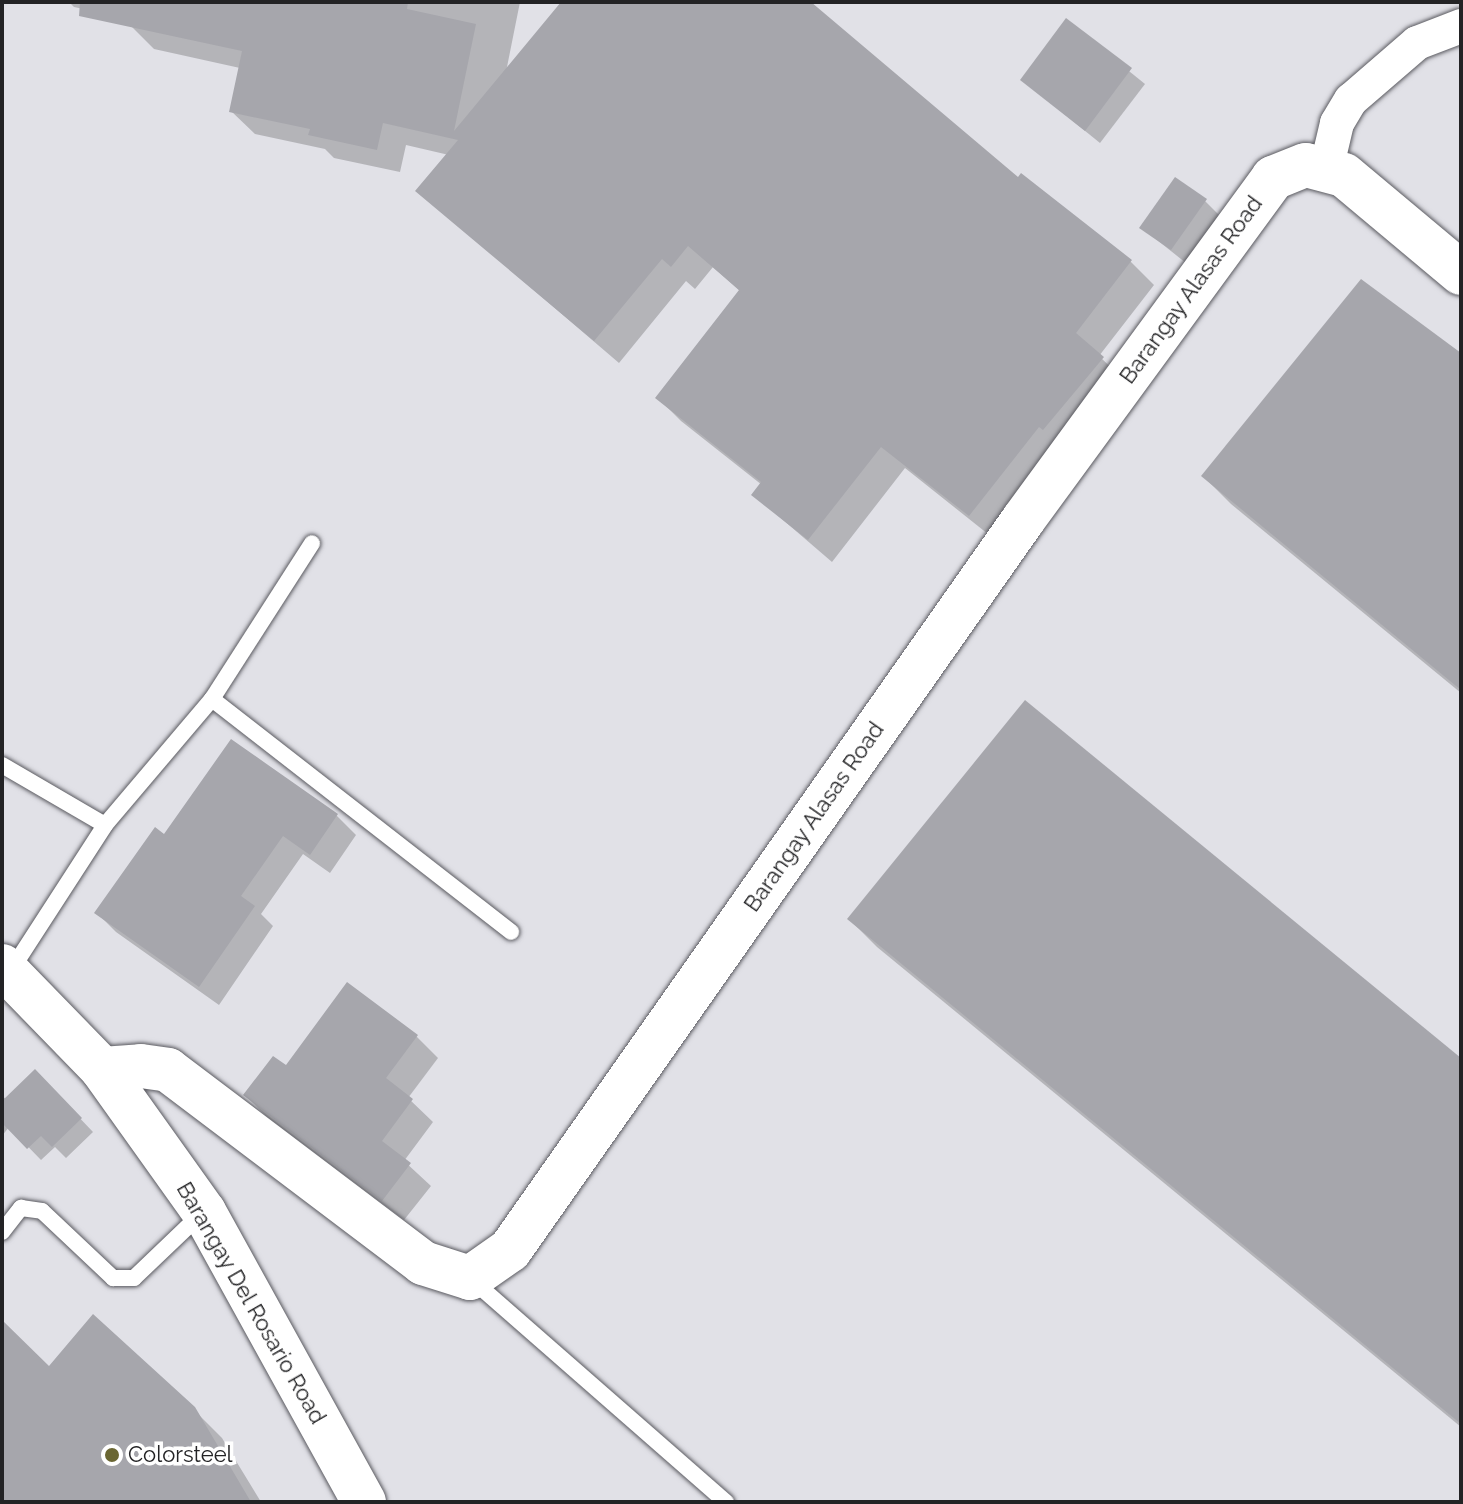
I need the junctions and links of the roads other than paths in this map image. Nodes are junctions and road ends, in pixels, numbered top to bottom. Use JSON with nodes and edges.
{"nodes":[{"id":1,"x":1461,"y":26,"type":"edge"},
{"id":2,"x":1326,"y":170,"type":"junction"},
{"id":3,"x":1461,"y":273,"type":"edge"},
{"id":4,"x":312,"y":543,"type":"dead end"},
{"id":5,"x":212,"y":699,"type":"junction"},
{"id":6,"x":2,"y":765,"type":"edge"},
{"id":7,"x":105,"y":825,"type":"junction"},
{"id":8,"x":511,"y":932,"type":"dead end"},
{"id":9,"x":6,"y":969,"type":"edge"},
{"id":10,"x":102,"y":1069,"type":"junction"},
{"id":11,"x":204,"y":1212,"type":"junction"},
{"id":12,"x":2,"y":1232,"type":"edge"},
{"id":13,"x":470,"y":1278,"type":"junction"},
{"id":14,"x":364,"y":1502,"type":"edge"},
{"id":15,"x":726,"y":1502,"type":"edge"}],
"edges":[{"from":1,"to":2,"type":"street"},
{"from":2,"to":3,"type":"street"},
{"from":2,"to":13,"type":"street","name":"Barangay Alasas Road"},
{"from":4,"to":5,"type":"lane"},
{"from":5,"to":7,"type":"lane"},
{"from":5,"to":8,"type":"lane"},
{"from":6,"to":7,"type":"lane"},
{"from":7,"to":9,"type":"lane"},
{"from":9,"to":10,"type":"street","name":"Barangay Del Rosario Road"},
{"from":10,"to":11,"type":"street","name":"Barangay Del Rosario Road"},
{"from":10,"to":13,"type":"street"},
{"from":11,"to":12,"type":"lane"},
{"from":11,"to":14,"type":"street","name":"Barangay Del Rosario Road"},
{"from":13,"to":15,"type":"lane"}]}
